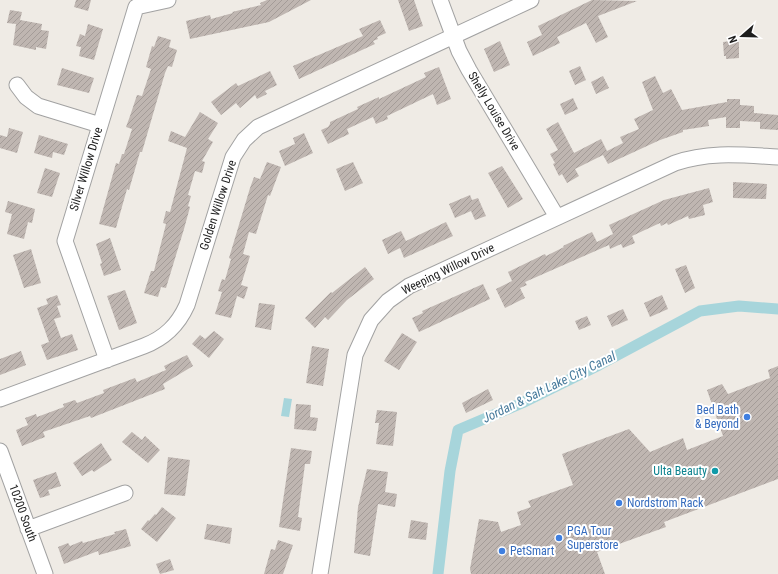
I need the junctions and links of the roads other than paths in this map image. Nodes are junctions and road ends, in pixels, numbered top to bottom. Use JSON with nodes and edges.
{"nodes":[{"id":1,"x":168,"y":0,"type":"edge"},
{"id":2,"x":440,"y":0,"type":"edge"},
{"id":3,"x":531,"y":0,"type":"edge"},
{"id":4,"x":453,"y":36,"type":"junction"},
{"id":5,"x":17,"y":85,"type":"dead end"},
{"id":6,"x":100,"y":125,"type":"junction"},
{"id":7,"x":778,"y":157,"type":"edge"},
{"id":8,"x":557,"y":217,"type":"junction"},
{"id":9,"x":107,"y":360,"type":"junction"},
{"id":10,"x":0,"y":399,"type":"edge"},
{"id":11,"x":0,"y":451,"type":"edge"},
{"id":12,"x":125,"y":493,"type":"dead end"},
{"id":13,"x":28,"y":528,"type":"junction"},
{"id":14,"x":45,"y":574,"type":"edge"},
{"id":15,"x":320,"y":574,"type":"edge"}],
"edges":[{"from":1,"to":6,"type":"street","name":"Silver Willow Drive"},
{"from":2,"to":4,"type":"street","name":"Shelly Louise Drive"},
{"from":3,"to":4,"type":"street","name":"Golden Willow Drive"},
{"from":4,"to":8,"type":"street","name":"Shelly Louise Drive"},
{"from":4,"to":9,"type":"street","name":"Golden Willow Drive"},
{"from":5,"to":6,"type":"street"},
{"from":6,"to":9,"type":"street","name":"Silver Willow Drive"},
{"from":7,"to":8,"type":"street","name":"Weeping Willow Drive"},
{"from":8,"to":15,"type":"street","name":"Weeping Willow Drive"},
{"from":9,"to":10,"type":"street","name":"Golden Willow Drive"},
{"from":11,"to":13,"type":"street","name":"10200 South"},
{"from":12,"to":13,"type":"street"},
{"from":13,"to":14,"type":"street","name":"10200 South"}]}
